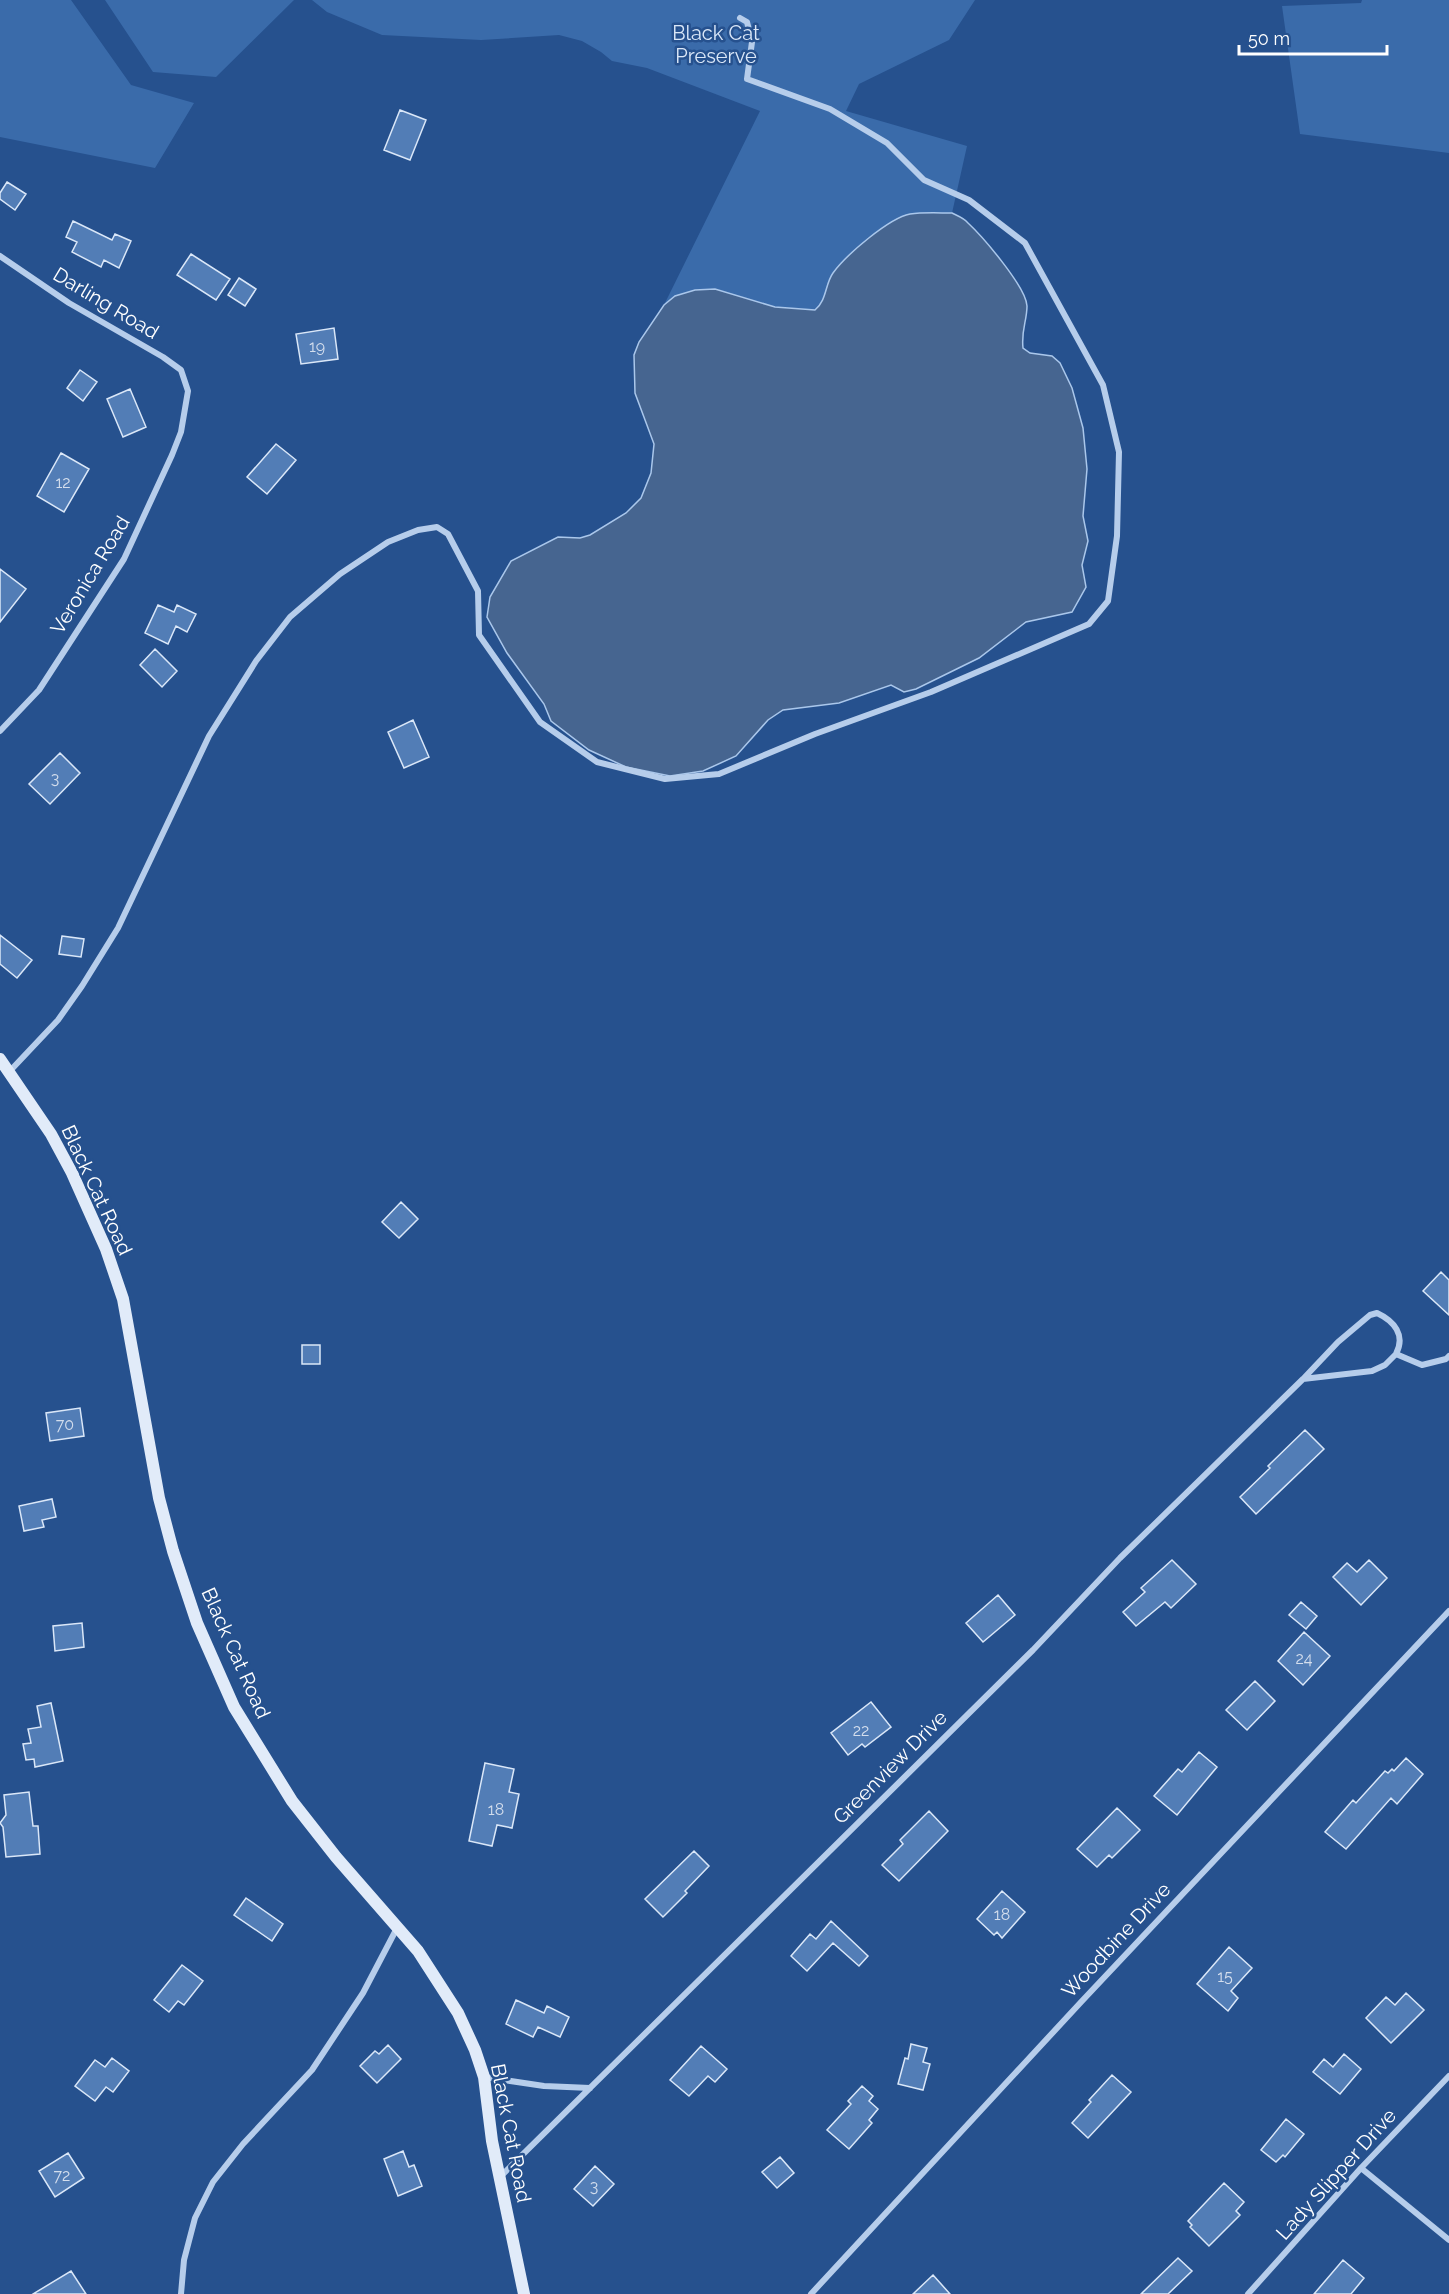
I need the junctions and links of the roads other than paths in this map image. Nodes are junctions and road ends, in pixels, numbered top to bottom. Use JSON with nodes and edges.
{"nodes":[{"id":1,"x":740,"y":18,"type":"dead end"},
{"id":2,"x":0,"y":256,"type":"edge"},
{"id":3,"x":187,"y":384,"type":"joint"},
{"id":4,"x":0,"y":731,"type":"edge"},
{"id":5,"x":0,"y":1059,"type":"edge"},
{"id":6,"x":9,"y":1072,"type":"junction"},
{"id":7,"x":1396,"y":1354,"type":"junction"},
{"id":8,"x":1449,"y":1356,"type":"edge"},
{"id":9,"x":1303,"y":1379,"type":"junction"},
{"id":10,"x":1449,"y":1611,"type":"edge"},
{"id":11,"x":397,"y":1928,"type":"junction"},
{"id":12,"x":1449,"y":2076,"type":"edge"},
{"id":13,"x":484,"y":2077,"type":"junction"},
{"id":14,"x":590,"y":2088,"type":"junction"},
{"id":15,"x":1361,"y":2168,"type":"junction"},
{"id":16,"x":500,"y":2177,"type":"junction"},
{"id":17,"x":1449,"y":2240,"type":"edge"},
{"id":18,"x":181,"y":2294,"type":"edge"},
{"id":19,"x":524,"y":2294,"type":"edge"},
{"id":20,"x":811,"y":2294,"type":"edge"},
{"id":21,"x":1248,"y":2294,"type":"edge"}],
"edges":[{"from":1,"to":6,"type":"street"},
{"from":2,"to":3,"type":"street","name":"Darling Road"},
{"from":3,"to":4,"type":"street","name":"Veronica Road"},
{"from":5,"to":6,"type":"street","name":"Black Cat Road"},
{"from":6,"to":11,"type":"street","name":"Black Cat Road"},
{"from":7,"to":8,"type":"street"},
{"from":7,"to":9,"type":"street"},
{"from":7,"to":9,"type":"street","name":"Greenview Drive"},
{"from":9,"to":14,"type":"street","name":"Greenview Drive"},
{"from":10,"to":20,"type":"street","name":"Woodbine Drive"},
{"from":11,"to":13,"type":"street","name":"Black Cat Road"},
{"from":11,"to":18,"type":"street"},
{"from":12,"to":15,"type":"street","name":"Lady Slipper Drive"},
{"from":13,"to":14,"type":"street"},
{"from":13,"to":16,"type":"street","name":"Black Cat Road"},
{"from":14,"to":16,"type":"street","name":"Greenview Drive"},
{"from":15,"to":17,"type":"street"},
{"from":15,"to":21,"type":"street","name":"Lady Slipper Drive"},
{"from":16,"to":19,"type":"street","name":"Black Cat Road"}]}
